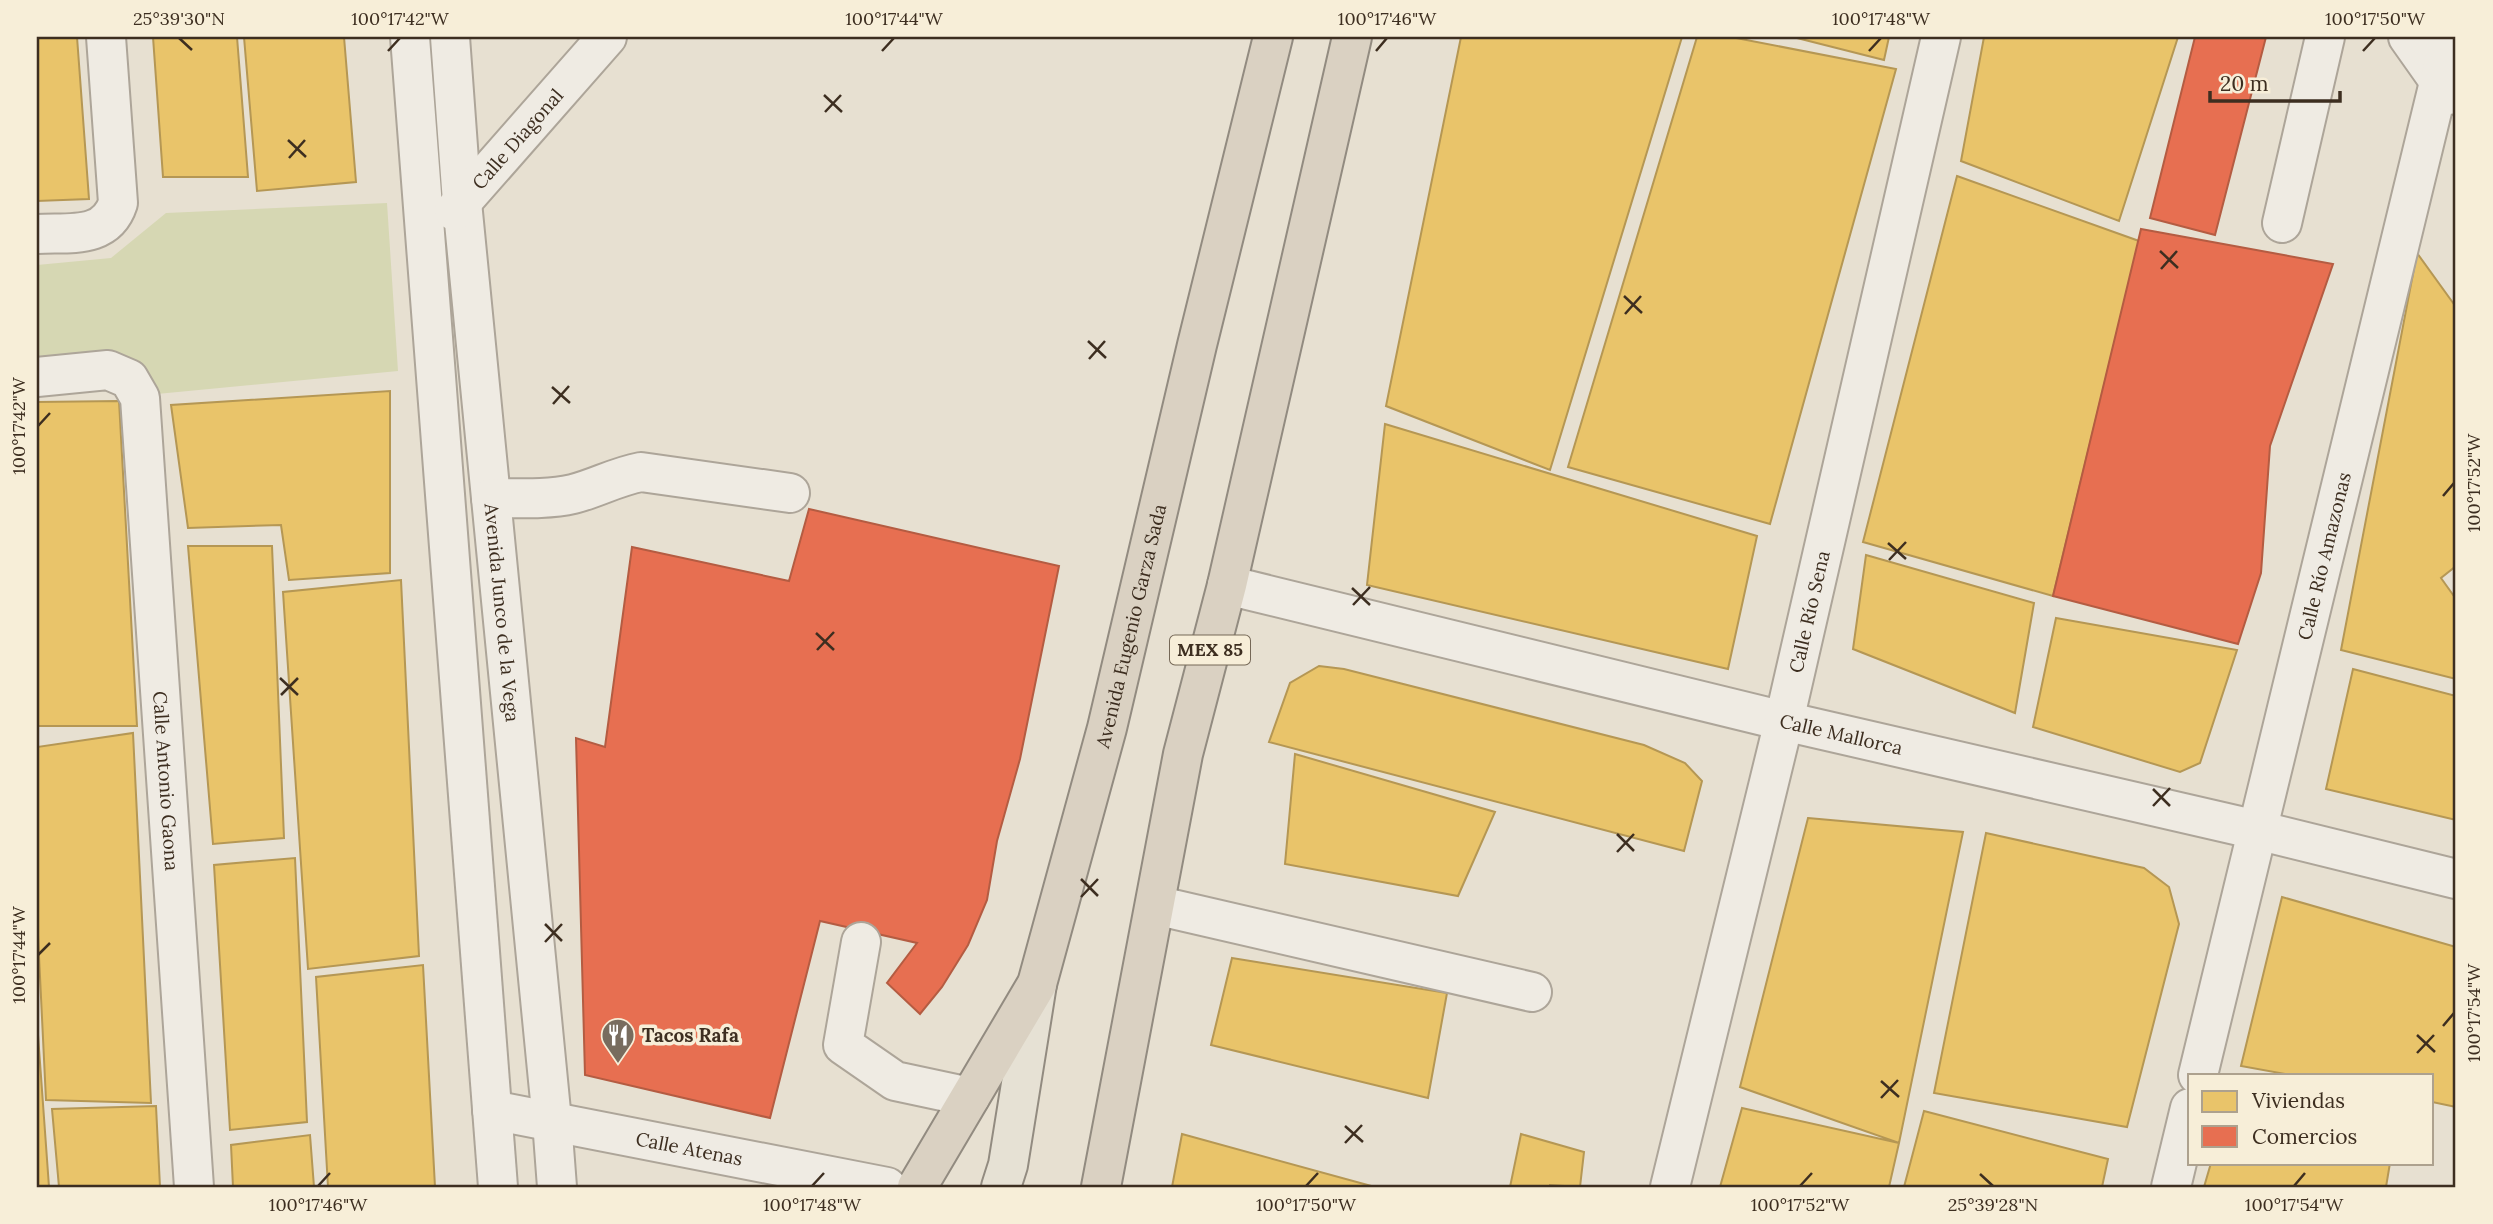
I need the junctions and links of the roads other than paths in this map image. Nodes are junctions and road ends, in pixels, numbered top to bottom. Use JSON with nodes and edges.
{"nodes":[{"id":1,"x":106,"y":37,"type":"edge"},
{"id":2,"x":410,"y":37,"type":"edge"},
{"id":3,"x":450,"y":37,"type":"edge"},
{"id":4,"x":607,"y":37,"type":"edge"},
{"id":5,"x":1352,"y":37,"type":"edge"},
{"id":6,"x":1370,"y":37,"type":"edge"},
{"id":7,"x":1941,"y":37,"type":"edge"},
{"id":8,"x":2325,"y":37,"type":"edge"},
{"id":9,"x":2408,"y":37,"type":"edge"},
{"id":10,"x":2450,"y":37,"type":"edge"},
{"id":11,"x":1272,"y":39,"type":"edge"},
{"id":12,"x":2448,"y":92,"type":"edge"},
{"id":13,"x":1335,"y":117,"type":"junction"},
{"id":14,"x":462,"y":202,"type":"junction"},
{"id":15,"x":2282,"y":223,"type":"dead end"},
{"id":16,"x":37,"y":234,"type":"edge"},
{"id":17,"x":426,"y":242,"type":"junction"},
{"id":18,"x":37,"y":377,"type":"edge"},
{"id":19,"x":790,"y":493,"type":"dead end"},
{"id":20,"x":491,"y":498,"type":"junction"},
{"id":21,"x":1227,"y":585,"type":"junction"},
{"id":22,"x":1784,"y":721,"type":"junction"},
{"id":23,"x":2257,"y":831,"type":"junction"},
{"id":24,"x":2456,"y":879,"type":"edge"},
{"id":25,"x":1155,"y":905,"type":"junction"},
{"id":26,"x":861,"y":942,"type":"dead end"},
{"id":27,"x":1037,"y":984,"type":"junction"},
{"id":28,"x":1532,"y":992,"type":"dead end"},
{"id":29,"x":2198,"y":1074,"type":"edge"},
{"id":30,"x":970,"y":1097,"type":"junction"},
{"id":31,"x":492,"y":1110,"type":"junction"},
{"id":32,"x":2188,"y":1116,"type":"edge"},
{"id":33,"x":552,"y":1121,"type":"junction"},
{"id":34,"x":194,"y":1187,"type":"edge"},
{"id":35,"x":498,"y":1187,"type":"edge"},
{"id":36,"x":557,"y":1187,"type":"edge"},
{"id":37,"x":887,"y":1187,"type":"edge"},
{"id":38,"x":917,"y":1187,"type":"edge"},
{"id":39,"x":1002,"y":1187,"type":"edge"},
{"id":40,"x":1101,"y":1187,"type":"edge"},
{"id":41,"x":1670,"y":1187,"type":"edge"},
{"id":42,"x":2171,"y":1187,"type":"edge"}],
"edges":[{"from":1,"to":16,"type":"street"},
{"from":2,"to":17,"type":"street"},
{"from":3,"to":14,"type":"street","name":"Avenida Junco de la Vega"},
{"from":4,"to":14,"type":"street","name":"Calle Diagonal"},
{"from":5,"to":13,"type":"highway","number":"MEX 85"},
{"from":6,"to":13,"type":"street"},
{"from":7,"to":22,"type":"street","name":"Calle Río Sena"},
{"from":8,"to":15,"type":"street"},
{"from":9,"to":12,"type":"street"},
{"from":10,"to":12,"type":"street","name":"Calle Río Amazonas"},
{"from":11,"to":27,"type":"highway","name":"Avenida Eugenio Garza Sada"},
{"from":12,"to":23,"type":"street","name":"Calle Río Amazonas"},
{"from":13,"to":21,"type":"highway","number":"MEX 85"},
{"from":14,"to":17,"type":"street","name":"Calle Diagonal"},
{"from":14,"to":20,"type":"street","name":"Avenida Junco de la Vega"},
{"from":17,"to":31,"type":"street"},
{"from":18,"to":34,"type":"street","name":"Calle Antonio Gaona"},
{"from":19,"to":20,"type":"street"},
{"from":20,"to":33,"type":"street","name":"Avenida Junco de la Vega"},
{"from":21,"to":22,"type":"street","name":"Calle Mallorca"},
{"from":21,"to":25,"type":"highway","number":"MEX 85"},
{"from":22,"to":23,"type":"street","name":"Calle Mallorca"},
{"from":22,"to":41,"type":"street","name":"Calle Río Sena"},
{"from":23,"to":24,"type":"street","name":"Calle Mallorca"},
{"from":23,"to":29,"type":"street","name":"Calle Río Amazonas"},
{"from":25,"to":28,"type":"street"},
{"from":25,"to":40,"type":"highway","number":"MEX 85"},
{"from":26,"to":30,"type":"street"},
{"from":27,"to":30,"type":"highway","name":"Avenida Eugenio Garza Sada"},
{"from":27,"to":39,"type":"main road"},
{"from":30,"to":38,"type":"highway","name":"Avenida Eugenio Garza Sada"},
{"from":31,"to":33,"type":"street","name":"Calle Atenas"},
{"from":31,"to":35,"type":"street"},
{"from":32,"to":42,"type":"street"},
{"from":33,"to":36,"type":"street","name":"Avenida Junco de la Vega"},
{"from":33,"to":37,"type":"street","name":"Calle Atenas"}]}
